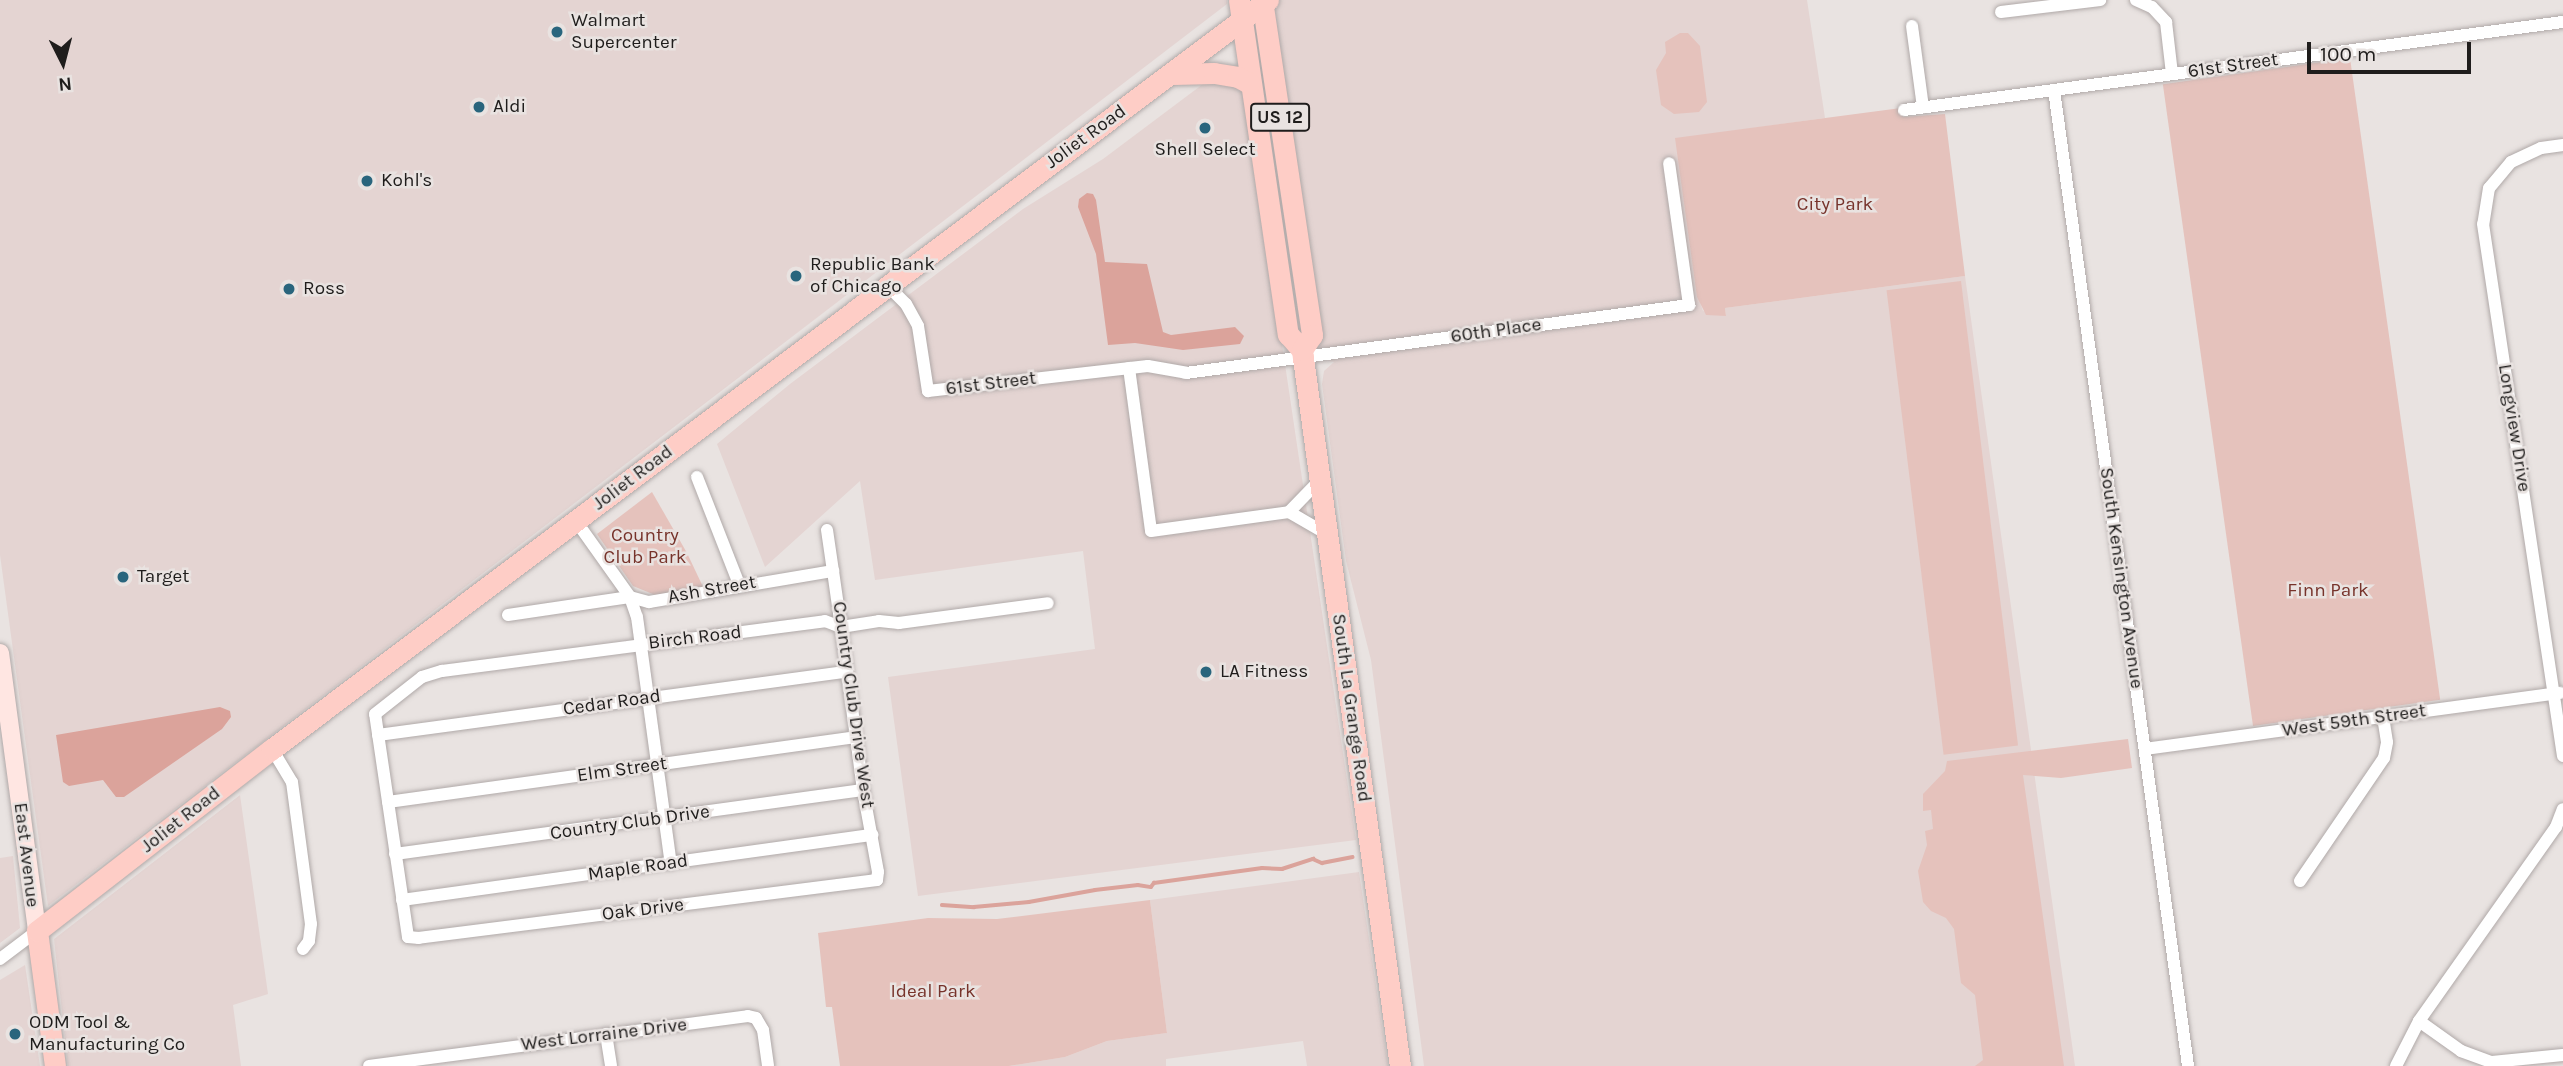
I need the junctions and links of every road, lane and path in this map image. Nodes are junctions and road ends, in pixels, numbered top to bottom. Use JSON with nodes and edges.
{"nodes":[{"id":1,"x":2100,"y":0,"type":"edge"},
{"id":2,"x":2136,"y":0,"type":"edge"},
{"id":3,"x":1264,"y":1,"type":"edge"},
{"id":4,"x":2033,"y":4,"type":"edge"},
{"id":5,"x":1240,"y":10,"type":"edge"},
{"id":6,"x":2001,"y":12,"type":"dead end"},
{"id":7,"x":2563,"y":22,"type":"edge"},
{"id":8,"x":1912,"y":26,"type":"dead end"},
{"id":9,"x":1172,"y":74,"type":"junction"},
{"id":10,"x":2172,"y":74,"type":"junction"},
{"id":11,"x":1250,"y":83,"type":"junction"},
{"id":12,"x":2054,"y":90,"type":"junction"},
{"id":13,"x":1923,"y":107,"type":"junction"},
{"id":14,"x":1904,"y":110,"type":"dead end"},
{"id":15,"x":2563,"y":145,"type":"edge"},
{"id":16,"x":1669,"y":163,"type":"dead end"},
{"id":17,"x":888,"y":286,"type":"junction"},
{"id":18,"x":1302,"y":354,"type":"junction"},
{"id":19,"x":1129,"y":368,"type":"junction"},
{"id":20,"x":697,"y":477,"type":"dead end"},
{"id":21,"x":1320,"y":480,"type":"junction"},
{"id":22,"x":1289,"y":512,"type":"junction"},
{"id":23,"x":576,"y":522,"type":"junction"},
{"id":24,"x":827,"y":530,"type":"dead end"},
{"id":25,"x":1327,"y":534,"type":"junction"},
{"id":26,"x":833,"y":570,"type":"junction"},
{"id":27,"x":739,"y":584,"type":"junction"},
{"id":28,"x":630,"y":597,"type":"junction"},
{"id":29,"x":1048,"y":603,"type":"dead end"},
{"id":30,"x":508,"y":615,"type":"dead end"},
{"id":31,"x":841,"y":627,"type":"junction"},
{"id":32,"x":641,"y":645,"type":"junction"},
{"id":33,"x":0,"y":653,"type":"edge"},
{"id":34,"x":847,"y":672,"type":"junction"},
{"id":35,"x":2559,"y":693,"type":"edge"},
{"id":36,"x":648,"y":698,"type":"junction"},
{"id":37,"x":2383,"y":717,"type":"junction"},
{"id":38,"x":378,"y":735,"type":"junction"},
{"id":39,"x":856,"y":737,"type":"junction"},
{"id":40,"x":272,"y":749,"type":"junction"},
{"id":41,"x":2145,"y":750,"type":"junction"},
{"id":42,"x":2563,"y":756,"type":"edge"},
{"id":43,"x":657,"y":765,"type":"junction"},
{"id":44,"x":863,"y":790,"type":"junction"},
{"id":45,"x":388,"y":802,"type":"junction"},
{"id":46,"x":2563,"y":809,"type":"edge"},
{"id":47,"x":664,"y":819,"type":"junction"},
{"id":48,"x":873,"y":835,"type":"junction"},
{"id":49,"x":396,"y":854,"type":"junction"},
{"id":50,"x":671,"y":863,"type":"junction"},
{"id":51,"x":877,"y":880,"type":"joint"},
{"id":52,"x":2300,"y":881,"type":"dead end"},
{"id":53,"x":402,"y":900,"type":"junction"},
{"id":54,"x":37,"y":932,"type":"junction"},
{"id":55,"x":303,"y":949,"type":"dead end"},
{"id":56,"x":0,"y":959,"type":"edge"},
{"id":57,"x":2418,"y":1021,"type":"junction"},
{"id":58,"x":606,"y":1034,"type":"junction"},
{"id":59,"x":2563,"y":1055,"type":"edge"},
{"id":60,"x":55,"y":1066,"type":"edge"},
{"id":61,"x":369,"y":1066,"type":"edge"},
{"id":62,"x":611,"y":1066,"type":"edge"},
{"id":63,"x":768,"y":1066,"type":"edge"},
{"id":64,"x":1399,"y":1066,"type":"edge"},
{"id":65,"x":2188,"y":1066,"type":"edge"},
{"id":66,"x":2396,"y":1066,"type":"edge"}],
"edges":[{"from":1,"to":4,"type":"street"},
{"from":2,"to":10,"type":"street"},
{"from":3,"to":5,"type":"main road","name":"Joliet Road"},
{"from":3,"to":18,"type":"main road","name":"South La Grange Road","number":"US 12"},
{"from":4,"to":6,"type":"street"},
{"from":5,"to":9,"type":"main road","name":"Joliet Road"},
{"from":5,"to":11,"type":"main road","name":"South La Grange Road","number":"US 12"},
{"from":7,"to":10,"type":"street","name":"61st Street"},
{"from":8,"to":13,"type":"street"},
{"from":9,"to":11,"type":"main road"},
{"from":9,"to":17,"type":"main road","name":"Joliet Road"},
{"from":10,"to":12,"type":"street","name":"61st Street"},
{"from":11,"to":18,"type":"main road","name":"South La Grange Road","number":"US 12"},
{"from":12,"to":13,"type":"street","name":"61st Street"},
{"from":12,"to":41,"type":"street","name":"South Kensington Avenue"},
{"from":13,"to":14,"type":"street","name":"61st Street"},
{"from":15,"to":35,"type":"street","name":"Longview Drive"},
{"from":16,"to":18,"type":"street","name":"60th Place"},
{"from":17,"to":19,"type":"street","name":"61st Street"},
{"from":17,"to":23,"type":"main road","name":"Joliet Road"},
{"from":18,"to":19,"type":"street","name":"61st Street"},
{"from":18,"to":21,"type":"main road","name":"South La Grange Road","number":"US 12"},
{"from":19,"to":22,"type":"street"},
{"from":20,"to":27,"type":"street"},
{"from":21,"to":22,"type":"street"},
{"from":21,"to":25,"type":"main road","name":"South La Grange Road","number":"US 12"},
{"from":22,"to":25,"type":"street"},
{"from":23,"to":28,"type":"street"},
{"from":23,"to":40,"type":"main road","name":"Joliet Road"},
{"from":24,"to":26,"type":"street","name":"Country Club Drive West"},
{"from":25,"to":64,"type":"main road","name":"South La Grange Road","number":"US 12"},
{"from":26,"to":27,"type":"street","name":"Ash Street"},
{"from":26,"to":31,"type":"street","name":"Country Club Drive West"},
{"from":27,"to":28,"type":"street","name":"Ash Street"},
{"from":28,"to":30,"type":"street","name":"Ash Street"},
{"from":28,"to":32,"type":"street"},
{"from":29,"to":31,"type":"street","name":"Birch Road"},
{"from":31,"to":32,"type":"street","name":"Birch Road"},
{"from":31,"to":34,"type":"street","name":"Country Club Drive West"},
{"from":32,"to":36,"type":"street"},
{"from":32,"to":38,"type":"street","name":"Birch Road"},
{"from":33,"to":54,"type":"street","name":"East Avenue"},
{"from":34,"to":36,"type":"street","name":"Cedar Road"},
{"from":34,"to":39,"type":"street","name":"Country Club Drive West"},
{"from":35,"to":37,"type":"street","name":"West 59th Street"},
{"from":35,"to":42,"type":"street","name":"Longview Drive"},
{"from":36,"to":38,"type":"street","name":"Cedar Road"},
{"from":36,"to":43,"type":"street"},
{"from":37,"to":41,"type":"street","name":"West 59th Street"},
{"from":37,"to":52,"type":"street"},
{"from":38,"to":45,"type":"street"},
{"from":39,"to":43,"type":"street","name":"Elm Street"},
{"from":39,"to":44,"type":"street","name":"Country Club Drive West"},
{"from":40,"to":54,"type":"main road","name":"Joliet Road"},
{"from":40,"to":55,"type":"street"},
{"from":41,"to":65,"type":"street","name":"South Kensington Avenue"},
{"from":43,"to":45,"type":"street","name":"Elm Street"},
{"from":43,"to":47,"type":"street"},
{"from":44,"to":47,"type":"street","name":"Country Club Drive"},
{"from":44,"to":48,"type":"street","name":"Country Club Drive West"},
{"from":45,"to":49,"type":"street"},
{"from":46,"to":57,"type":"street"},
{"from":47,"to":49,"type":"street","name":"Country Club Drive"},
{"from":47,"to":50,"type":"street"},
{"from":48,"to":50,"type":"street","name":"Maple Road"},
{"from":48,"to":51,"type":"street","name":"Country Club Drive West"},
{"from":49,"to":53,"type":"street"},
{"from":50,"to":53,"type":"street","name":"Maple Road"},
{"from":51,"to":53,"type":"street","name":"Oak Drive"},
{"from":54,"to":56,"type":"street","name":"Joliet Road"},
{"from":54,"to":60,"type":"main road"},
{"from":57,"to":59,"type":"street"},
{"from":57,"to":66,"type":"street"},
{"from":58,"to":61,"type":"street","name":"West Lorraine Drive"},
{"from":58,"to":62,"type":"street"},
{"from":58,"to":63,"type":"street","name":"West Lorraine Drive"}]}
